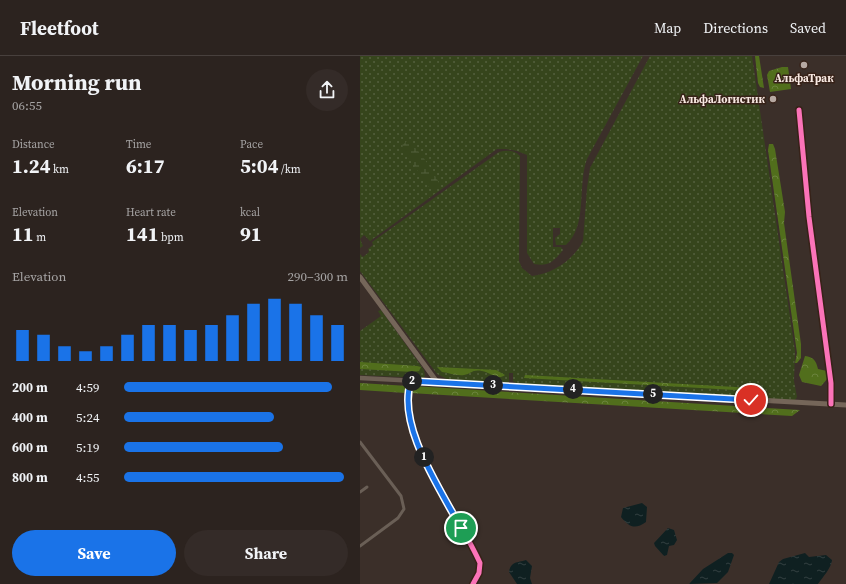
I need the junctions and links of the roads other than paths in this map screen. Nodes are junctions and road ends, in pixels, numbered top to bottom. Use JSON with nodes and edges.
{"nodes":[{"id":1,"x":799,"y":110,"type":"dead end"},
{"id":2,"x":360,"y":277,"type":"edge"},
{"id":3,"x":360,"y":378,"type":"edge"},
{"id":4,"x":411,"y":381,"type":"junction"},
{"id":5,"x":437,"y":382,"type":"junction"},
{"id":6,"x":831,"y":404,"type":"junction"},
{"id":7,"x":846,"y":406,"type":"edge"},
{"id":8,"x":360,"y":442,"type":"edge"},
{"id":9,"x":367,"y":488,"type":"dead end"},
{"id":10,"x":360,"y":492,"type":"edge"},
{"id":11,"x":360,"y":546,"type":"edge"},
{"id":12,"x":473,"y":584,"type":"edge"}],
"edges":[{"from":1,"to":6,"type":"street"},
{"from":2,"to":5,"type":"main road"},
{"from":3,"to":4,"type":"main road"},
{"from":4,"to":5,"type":"main road"},
{"from":4,"to":12,"type":"street"},
{"from":5,"to":6,"type":"main road"},
{"from":6,"to":7,"type":"main road"},
{"from":8,"to":11,"type":"street"},
{"from":9,"to":10,"type":"street"}]}
